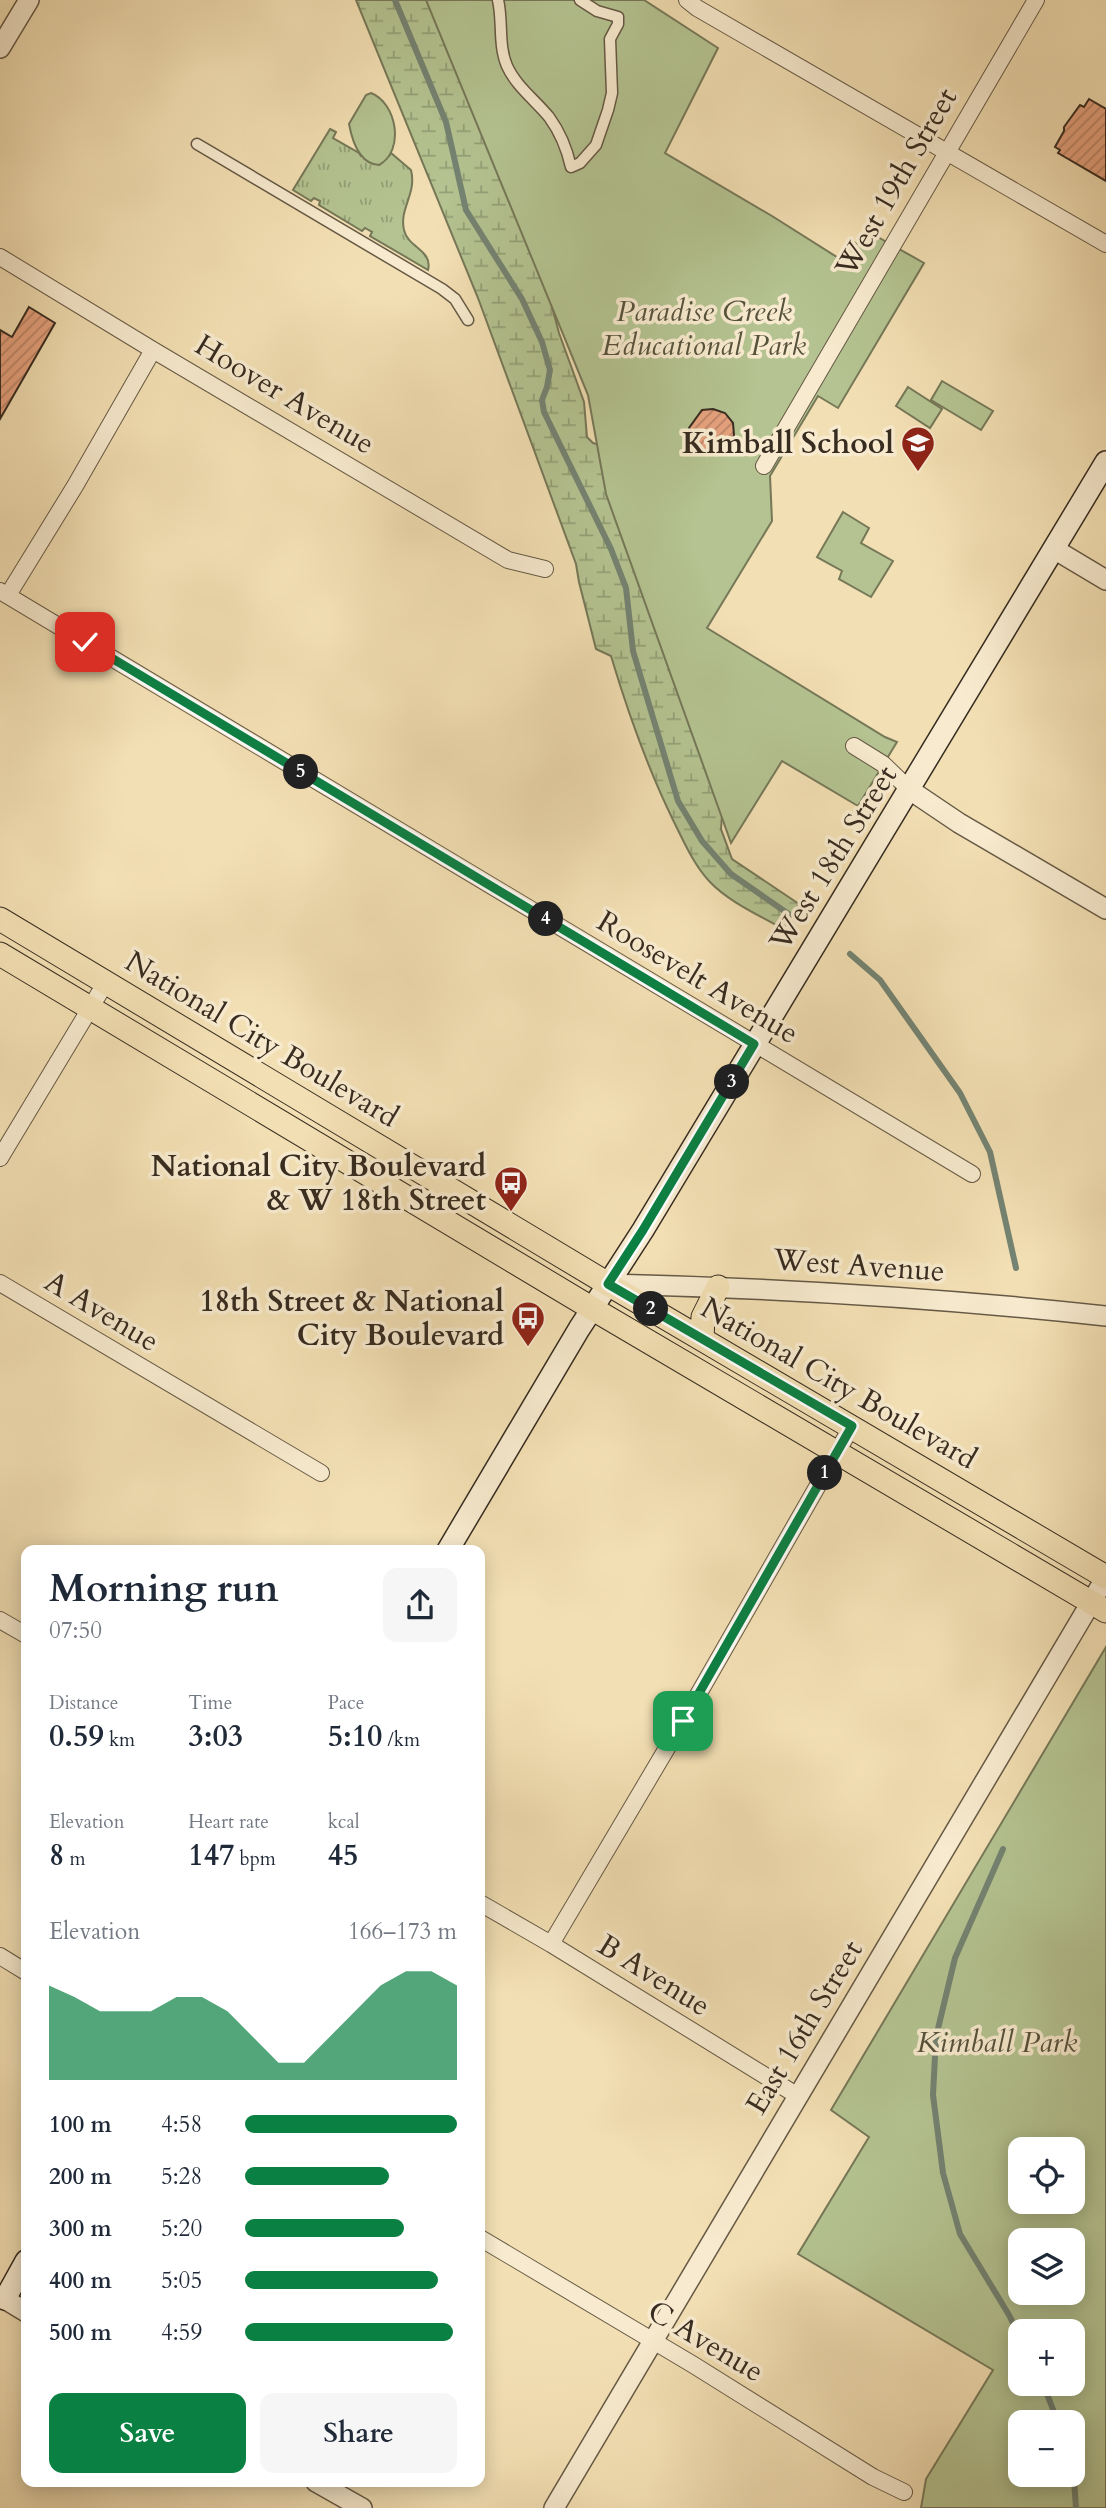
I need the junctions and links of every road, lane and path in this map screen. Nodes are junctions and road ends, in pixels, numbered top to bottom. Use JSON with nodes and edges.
{"nodes":[{"id":1,"x":29,"y":0,"type":"edge"},
{"id":2,"x":498,"y":0,"type":"edge"},
{"id":3,"x":580,"y":0,"type":"edge"},
{"id":4,"x":1036,"y":0,"type":"edge"},
{"id":5,"x":695,"y":3,"type":"edge"},
{"id":6,"x":0,"y":48,"type":"edge"},
{"id":7,"x":197,"y":144,"type":"dead end"},
{"id":8,"x":946,"y":151,"type":"junction"},
{"id":9,"x":1106,"y":244,"type":"edge"},
{"id":10,"x":0,"y":257,"type":"edge"},
{"id":11,"x":468,"y":320,"type":"dead end"},
{"id":12,"x":153,"y":351,"type":"junction"},
{"id":13,"x":1106,"y":462,"type":"edge"},
{"id":14,"x":764,"y":466,"type":"dead end"},
{"id":15,"x":1054,"y":549,"type":"junction"},
{"id":16,"x":545,"y":569,"type":"dead end"},
{"id":17,"x":1106,"y":580,"type":"edge"},
{"id":18,"x":4,"y":593,"type":"edge"},
{"id":19,"x":854,"y":746,"type":"dead end"},
{"id":20,"x":910,"y":790,"type":"junction"},
{"id":21,"x":1106,"y":909,"type":"edge"},
{"id":22,"x":0,"y":919,"type":"edge"},
{"id":23,"x":0,"y":954,"type":"edge"},
{"id":24,"x":106,"y":982,"type":"junction"},
{"id":25,"x":90,"y":1008,"type":"junction"},
{"id":26,"x":754,"y":1044,"type":"junction"},
{"id":27,"x":0,"y":1158,"type":"edge"},
{"id":28,"x":972,"y":1174,"type":"dead end"},
{"id":29,"x":0,"y":1283,"type":"edge"},
{"id":30,"x":608,"y":1284,"type":"junction"},
{"id":31,"x":718,"y":1287,"type":"junction"},
{"id":32,"x":593,"y":1309,"type":"junction"},
{"id":33,"x":1106,"y":1316,"type":"edge"},
{"id":34,"x":702,"y":1339,"type":"junction"},
{"id":35,"x":852,"y":1426,"type":"junction"},
{"id":36,"x":837,"y":1452,"type":"junction"},
{"id":37,"x":321,"y":1474,"type":"dead end"},
{"id":38,"x":451,"y":1545,"type":"edge"},
{"id":39,"x":1106,"y":1577,"type":"edge"},
{"id":40,"x":1098,"y":1606,"type":"edge"},
{"id":41,"x":0,"y":1620,"type":"edge"},
{"id":42,"x":21,"y":1633,"type":"edge"},
{"id":43,"x":485,"y":1906,"type":"edge"},
{"id":44,"x":551,"y":1944,"type":"junction"},
{"id":45,"x":0,"y":1956,"type":"edge"},
{"id":46,"x":21,"y":1969,"type":"edge"},
{"id":47,"x":798,"y":2096,"type":"junction"},
{"id":48,"x":485,"y":2241,"type":"edge"},
{"id":49,"x":21,"y":2269,"type":"edge"},
{"id":50,"x":2,"y":2301,"type":"edge"},
{"id":51,"x":21,"y":2310,"type":"edge"},
{"id":52,"x":653,"y":2341,"type":"junction"},
{"id":53,"x":325,"y":2487,"type":"edge"},
{"id":54,"x":904,"y":2491,"type":"dead end"},
{"id":55,"x":362,"y":2508,"type":"edge"},
{"id":56,"x":554,"y":2508,"type":"edge"}],
"edges":[{"from":1,"to":6,"type":"street"},
{"from":2,"to":3,"type":"street"},
{"from":4,"to":8,"type":"street","name":"West 19th Street"},
{"from":5,"to":8,"type":"street"},
{"from":7,"to":11,"type":"street"},
{"from":8,"to":9,"type":"street"},
{"from":8,"to":14,"type":"street","name":"West 19th Street"},
{"from":10,"to":12,"type":"street","name":"Hoover Avenue"},
{"from":12,"to":16,"type":"street","name":"Hoover Avenue"},
{"from":12,"to":18,"type":"street"},
{"from":13,"to":15,"type":"main road","name":"West 18th Street"},
{"from":15,"to":17,"type":"street"},
{"from":15,"to":20,"type":"main road","name":"West 18th Street"},
{"from":18,"to":26,"type":"street","name":"Roosevelt Avenue"},
{"from":19,"to":20,"type":"street"},
{"from":20,"to":21,"type":"street"},
{"from":20,"to":26,"type":"main road","name":"West 18th Street"},
{"from":22,"to":24,"type":"main road","name":"National City Boulevard"},
{"from":23,"to":25,"type":"main road","name":"National City Boulevard"},
{"from":24,"to":25,"type":"street"},
{"from":24,"to":30,"type":"main road","name":"National City Boulevard"},
{"from":25,"to":27,"type":"street"},
{"from":25,"to":32,"type":"main road","name":"National City Boulevard"},
{"from":26,"to":28,"type":"street","name":"Roosevelt Avenue"},
{"from":26,"to":30,"type":"main road","name":"West 18th Street"},
{"from":29,"to":37,"type":"street","name":"A Avenue"},
{"from":30,"to":31,"type":"street","name":"West Avenue"},
{"from":30,"to":32,"type":"main road","name":"West 18th Street"},
{"from":30,"to":34,"type":"main road","name":"National City Boulevard"},
{"from":31,"to":33,"type":"street","name":"West Avenue"},
{"from":31,"to":34,"type":"main road"},
{"from":32,"to":36,"type":"main road","name":"National City Boulevard"},
{"from":32,"to":38,"type":"main road","name":"West 18th Street"},
{"from":34,"to":35,"type":"main road","name":"National City Boulevard"},
{"from":35,"to":36,"type":"street"},
{"from":35,"to":39,"type":"main road","name":"National City Boulevard"},
{"from":36,"to":40,"type":"main road","name":"National City Boulevard"},
{"from":36,"to":44,"type":"street"},
{"from":39,"to":40,"type":"street","name":"East 16th Street"},
{"from":40,"to":47,"type":"street","name":"East 16th Street"},
{"from":41,"to":42,"type":"street"},
{"from":43,"to":44,"type":"street","name":"B Avenue"},
{"from":44,"to":47,"type":"street","name":"B Avenue"},
{"from":45,"to":46,"type":"street"},
{"from":47,"to":52,"type":"street","name":"East 16th Street"},
{"from":48,"to":52,"type":"street","name":"C Avenue"},
{"from":49,"to":50,"type":"main road"},
{"from":50,"to":51,"type":"street"},
{"from":52,"to":54,"type":"street","name":"C Avenue"},
{"from":52,"to":56,"type":"street","name":"East 16th Street"},
{"from":53,"to":55,"type":"street"}]}
